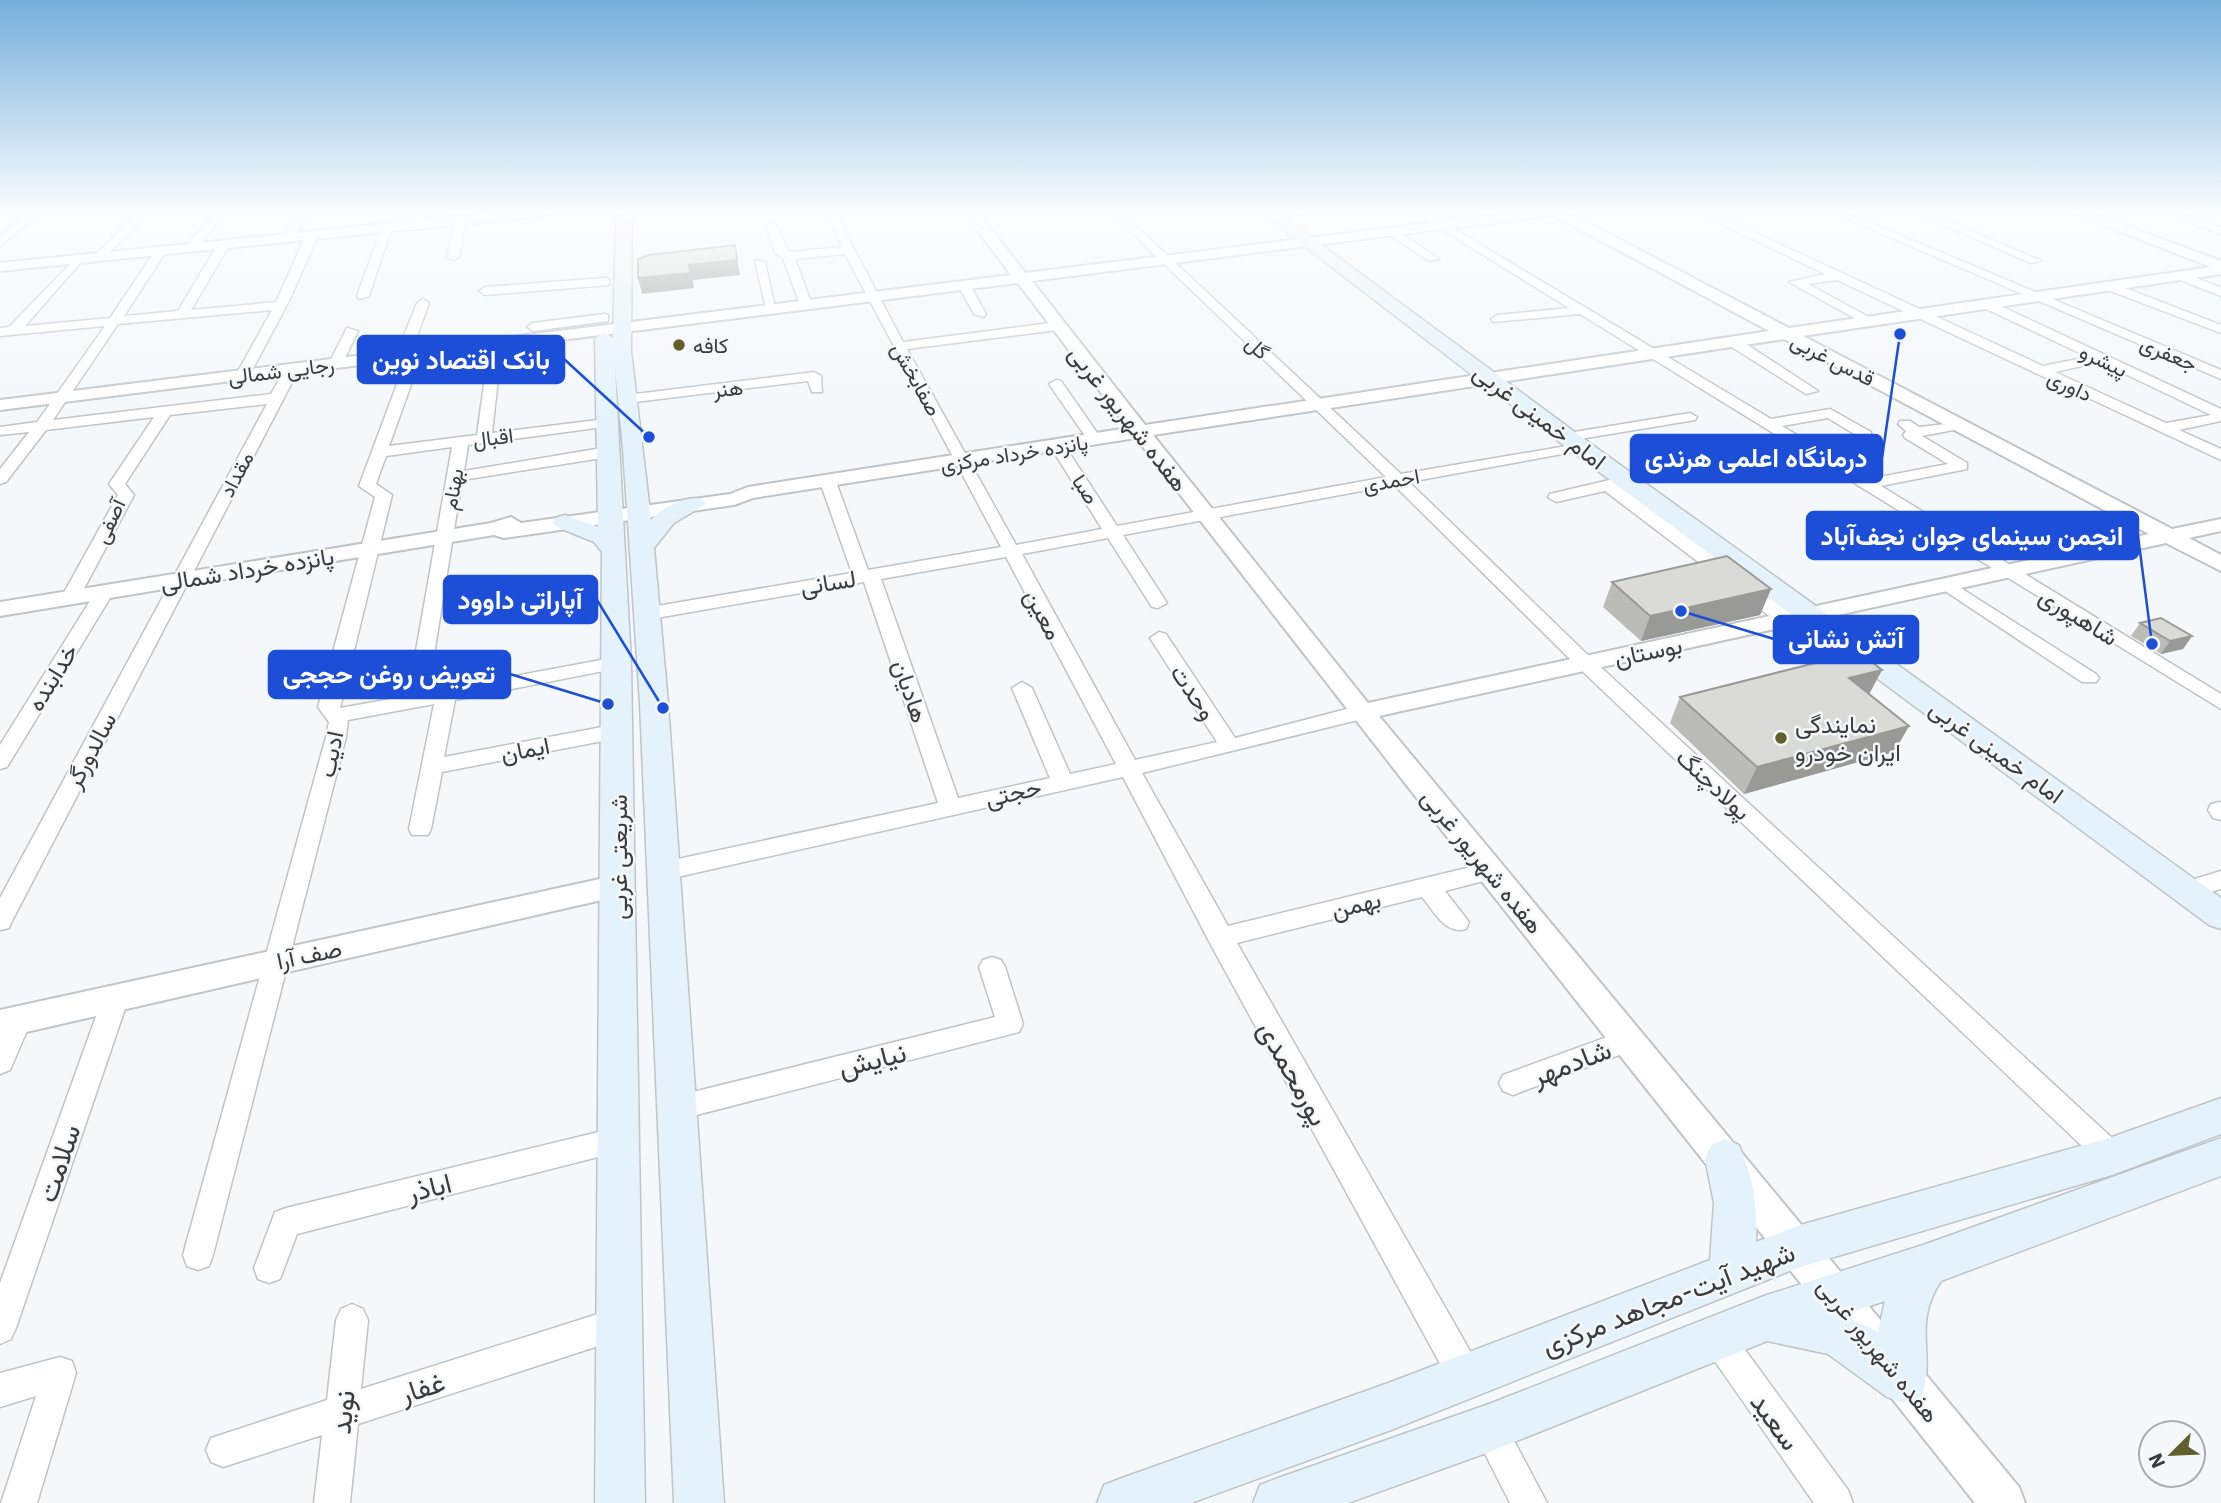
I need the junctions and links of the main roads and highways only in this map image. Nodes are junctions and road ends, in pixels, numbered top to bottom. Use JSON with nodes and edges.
{"nodes":[{"id":1,"x":610,"y":282,"type":"edge"},
{"id":2,"x":1361,"y":282,"type":"edge"},
{"id":3,"x":614,"y":425,"type":"junction"},
{"id":4,"x":694,"y":504,"type":"road end"},
{"id":5,"x":624,"y":509,"type":"junction"},
{"id":6,"x":565,"y":522,"type":"road end"},
{"id":7,"x":627,"y":550,"type":"junction"},
{"id":8,"x":2211,"y":901,"type":"edge"},
{"id":9,"x":2221,"y":1115,"type":"edge"},
{"id":10,"x":2221,"y":1157,"type":"edge"},
{"id":11,"x":1725,"y":1158,"type":"road end"},
{"id":12,"x":1926,"y":1265,"type":"junction"},
{"id":13,"x":1729,"y":1274,"type":"junction"},
{"id":14,"x":1764,"y":1319,"type":"junction"},
{"id":15,"x":704,"y":1497,"type":"edge"},
{"id":16,"x":621,"y":1503,"type":"edge"},
{"id":17,"x":1122,"y":1503,"type":"edge"},
{"id":18,"x":1278,"y":1503,"type":"edge"}],
"edges":[{"from":1,"to":3,"type":"main road","name":"شریعتی غربی"},
{"from":2,"to":8,"type":"main road","name":"امام خمینی غربی"},
{"from":3,"to":5,"type":"main road","name":"شریعتی غربی"},
{"from":3,"to":5,"type":"main road","name":"شریعتی غربی"},
{"from":4,"to":7,"type":"main road"},
{"from":5,"to":7,"type":"main road","name":"شریعتی غربی"},
{"from":6,"to":7,"type":"main road"},
{"from":7,"to":15,"type":"main road","name":"شریعتی غربی"},
{"from":7,"to":16,"type":"main road","name":"شریعتی غربی"},
{"from":9,"to":13,"type":"main road","name":"شهید آیت-مجاهد مرکزی"},
{"from":10,"to":12,"type":"main road"},
{"from":11,"to":13,"type":"main road"},
{"from":12,"to":14,"type":"main road"},
{"from":12,"to":14,"type":"main road"},
{"from":13,"to":17,"type":"main road","name":"شهید آیت-مجاهد مرکزی"},
{"from":14,"to":18,"type":"main road"}]}
